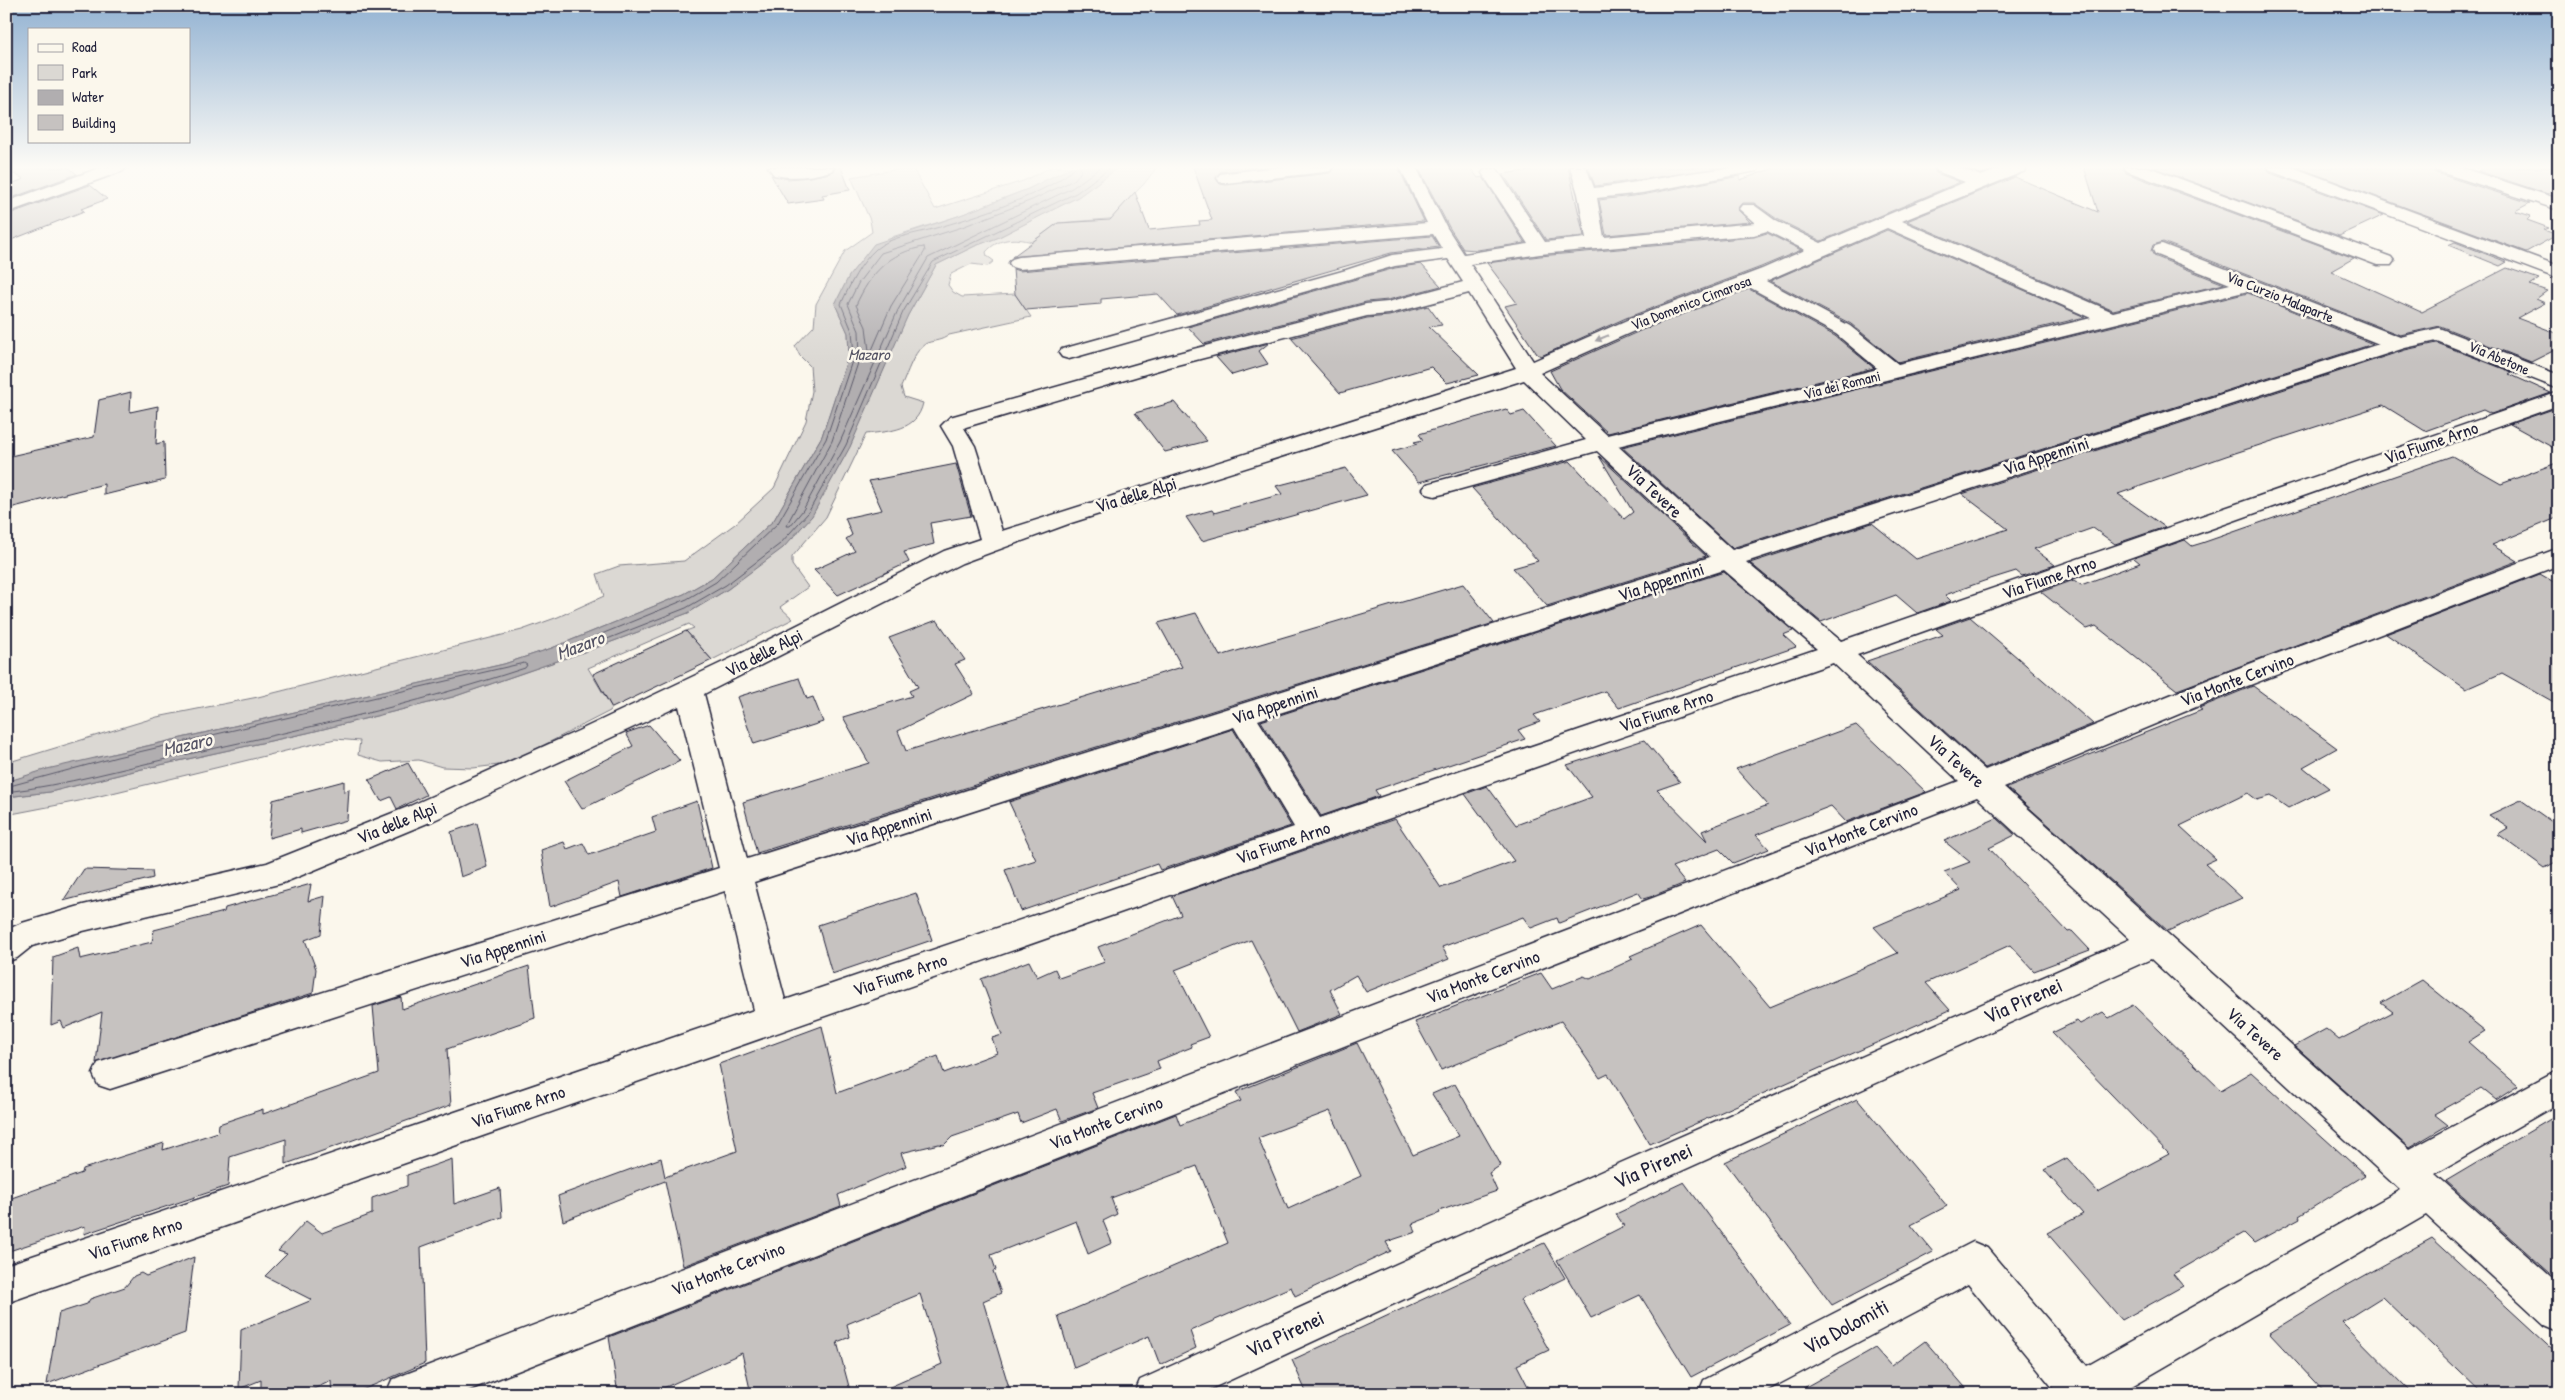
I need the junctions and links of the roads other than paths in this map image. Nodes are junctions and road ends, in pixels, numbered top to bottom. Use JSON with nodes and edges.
{"nodes":[{"id":1,"x":1386,"y":232,"type":"edge"},
{"id":2,"x":1441,"y":232,"type":"edge"},
{"id":3,"x":1530,"y":232,"type":"edge"},
{"id":4,"x":1594,"y":232,"type":"edge"},
{"id":5,"x":1716,"y":232,"type":"edge"},
{"id":6,"x":1784,"y":232,"type":"edge"},
{"id":7,"x":1861,"y":232,"type":"edge"},
{"id":8,"x":1913,"y":232,"type":"edge"},
{"id":9,"x":2309,"y":232,"type":"edge"},
{"id":10,"x":2451,"y":232,"type":"edge"},
{"id":11,"x":1596,"y":243,"type":"junction"},
{"id":12,"x":1540,"y":248,"type":"junction"},
{"id":13,"x":1820,"y":250,"type":"junction"},
{"id":14,"x":2162,"y":250,"type":"dead end"},
{"id":15,"x":1457,"y":256,"type":"junction"},
{"id":16,"x":2384,"y":260,"type":"dead end"},
{"id":17,"x":1019,"y":263,"type":"dead end"},
{"id":18,"x":2559,"y":273,"type":"edge"},
{"id":19,"x":1750,"y":280,"type":"junction"},
{"id":20,"x":1475,"y":285,"type":"junction"},
{"id":21,"x":2249,"y":285,"type":"junction"},
{"id":22,"x":2111,"y":319,"type":"junction"},
{"id":23,"x":2439,"y":334,"type":"joint"},
{"id":24,"x":2398,"y":344,"type":"junction"},
{"id":25,"x":1069,"y":353,"type":"dead end"},
{"id":26,"x":1530,"y":370,"type":"junction"},
{"id":27,"x":1894,"y":372,"type":"junction"},
{"id":28,"x":2559,"y":383,"type":"edge"},
{"id":29,"x":2559,"y":398,"type":"edge"},
{"id":30,"x":1602,"y":443,"type":"junction"},
{"id":31,"x":1435,"y":489,"type":"dead end"},
{"id":32,"x":993,"y":543,"type":"junction"},
{"id":33,"x":2559,"y":556,"type":"edge"},
{"id":34,"x":1728,"y":560,"type":"junction"},
{"id":35,"x":1837,"y":652,"type":"junction"},
{"id":36,"x":689,"y":690,"type":"junction"},
{"id":37,"x":1241,"y":715,"type":"junction"},
{"id":38,"x":1981,"y":784,"type":"junction"},
{"id":39,"x":1313,"y":833,"type":"junction"},
{"id":40,"x":736,"y":876,"type":"junction"},
{"id":41,"x":2155,"y":943,"type":"junction"},
{"id":42,"x":6,"y":949,"type":"edge"},
{"id":43,"x":773,"y":1020,"type":"junction"},
{"id":44,"x":110,"y":1074,"type":"dead end"},
{"id":45,"x":2559,"y":1085,"type":"edge"},
{"id":46,"x":2418,"y":1182,"type":"junction"},
{"id":47,"x":6,"y":1284,"type":"edge"},
{"id":48,"x":2559,"y":1311,"type":"edge"},
{"id":49,"x":2084,"y":1393,"type":"edge"},
{"id":50,"x":406,"y":1394,"type":"edge"},
{"id":51,"x":1154,"y":1394,"type":"edge"},
{"id":52,"x":1718,"y":1394,"type":"edge"}],
"edges":[{"from":1,"to":17,"type":"street"},
{"from":2,"to":15,"type":"street","name":"Via Tevere"},
{"from":3,"to":12,"type":"street"},
{"from":4,"to":11,"type":"street"},
{"from":5,"to":11,"type":"street"},
{"from":6,"to":13,"type":"street"},
{"from":7,"to":13,"type":"street","name":"Via Domenico Cimarosa"},
{"from":8,"to":22,"type":"street"},
{"from":9,"to":16,"type":"street"},
{"from":10,"to":18,"type":"street"},
{"from":11,"to":12,"type":"street"},
{"from":12,"to":15,"type":"street"},
{"from":13,"to":19,"type":"street","name":"Via Domenico Cimarosa"},
{"from":14,"to":21,"type":"street","name":"Via Curzio Malaparte"},
{"from":15,"to":20,"type":"street","name":"Via Tevere"},
{"from":15,"to":25,"type":"street"},
{"from":19,"to":26,"type":"street","name":"Via Domenico Cimarosa","one_way":true},
{"from":19,"to":27,"type":"street"},
{"from":20,"to":26,"type":"street","name":"Via Tevere"},
{"from":20,"to":32,"type":"street"},
{"from":21,"to":22,"type":"street","name":"Via dei Romani"},
{"from":21,"to":24,"type":"street","name":"Via Curzio Malaparte"},
{"from":22,"to":27,"type":"street","name":"Via dei Romani"},
{"from":23,"to":24,"type":"street","name":"Via Appennini"},
{"from":23,"to":28,"type":"street","name":"Via Abetone"},
{"from":24,"to":34,"type":"street","name":"Via Appennini"},
{"from":26,"to":30,"type":"street","name":"Via Tevere"},
{"from":26,"to":32,"type":"street","name":"Via delle Alpi"},
{"from":27,"to":30,"type":"street","name":"Via dei Romani"},
{"from":29,"to":35,"type":"street","name":"Via Fiume Arno"},
{"from":30,"to":31,"type":"street","name":"Via dei Romani"},
{"from":30,"to":34,"type":"street","name":"Via Tevere"},
{"from":32,"to":36,"type":"street","name":"Via delle Alpi"},
{"from":33,"to":38,"type":"street","name":"Via Monte Cervino"},
{"from":34,"to":35,"type":"street","name":"Via Tevere"},
{"from":34,"to":37,"type":"street","name":"Via Appennini"},
{"from":35,"to":38,"type":"street","name":"Via Tevere"},
{"from":35,"to":39,"type":"street","name":"Via Fiume Arno"},
{"from":36,"to":40,"type":"street"},
{"from":36,"to":42,"type":"street","name":"Via delle Alpi"},
{"from":37,"to":39,"type":"street"},
{"from":37,"to":40,"type":"street","name":"Via Appennini"},
{"from":38,"to":41,"type":"street","name":"Via Tevere"},
{"from":38,"to":50,"type":"street","name":"Via Monte Cervino"},
{"from":39,"to":43,"type":"street","name":"Via Fiume Arno"},
{"from":40,"to":43,"type":"street"},
{"from":40,"to":44,"type":"street","name":"Via Appennini"},
{"from":41,"to":46,"type":"street","name":"Via Tevere"},
{"from":41,"to":51,"type":"street","name":"Via Pirenei"},
{"from":43,"to":47,"type":"street","name":"Via Fiume Arno"},
{"from":45,"to":46,"type":"street"},
{"from":46,"to":48,"type":"street","name":"Via Tevere"},
{"from":46,"to":49,"type":"street"},
{"from":49,"to":52,"type":"street","name":"Via Dolomiti"}]}
